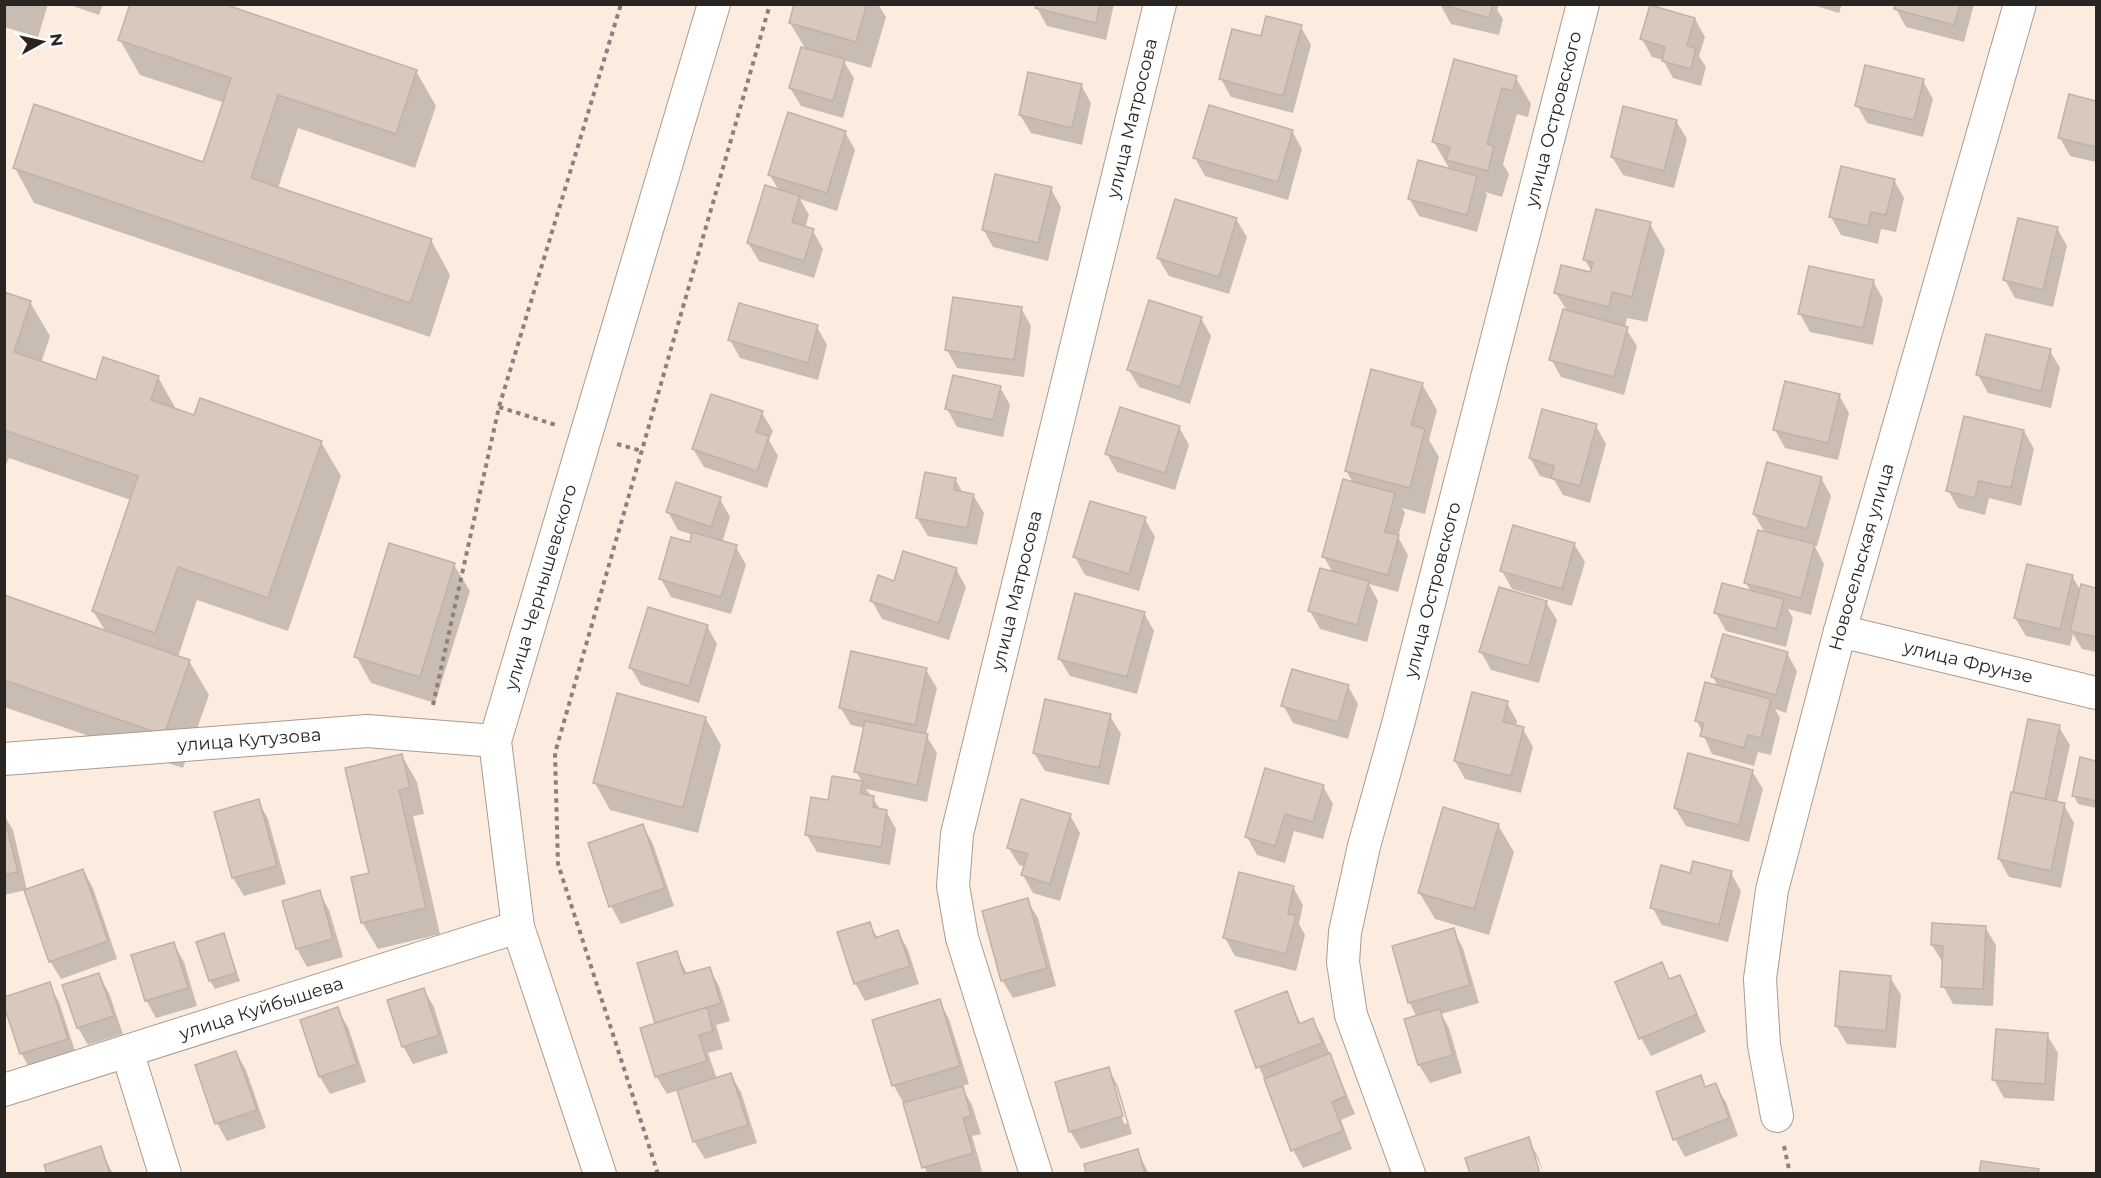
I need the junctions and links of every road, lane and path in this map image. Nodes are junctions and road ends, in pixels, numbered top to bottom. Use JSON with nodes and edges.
{"nodes":[{"id":1,"x":621,"y":4,"type":"edge"},
{"id":2,"x":714,"y":4,"type":"edge"},
{"id":3,"x":770,"y":4,"type":"edge"},
{"id":4,"x":1160,"y":4,"type":"edge"},
{"id":5,"x":1582,"y":4,"type":"edge"},
{"id":6,"x":2020,"y":4,"type":"edge"},
{"id":7,"x":1840,"y":631,"type":"junction"},
{"id":8,"x":2097,"y":693,"type":"edge"},
{"id":9,"x":426,"y":735,"type":"junction"},
{"id":10,"x":495,"y":741,"type":"junction"},
{"id":11,"x":4,"y":759,"type":"edge"},
{"id":12,"x":518,"y":927,"type":"junction"},
{"id":13,"x":127,"y":1051,"type":"junction"},
{"id":14,"x":4,"y":1090,"type":"edge"},
{"id":15,"x":1777,"y":1116,"type":"dead end"},
{"id":16,"x":165,"y":1173,"type":"edge"},
{"id":17,"x":600,"y":1173,"type":"edge"},
{"id":18,"x":658,"y":1173,"type":"edge"},
{"id":19,"x":1036,"y":1173,"type":"edge"},
{"id":20,"x":1408,"y":1173,"type":"edge"}],
"edges":[{"from":1,"to":9,"type":"path"},
{"from":2,"to":10,"type":"street","name":"улица Чернышевского"},
{"from":3,"to":18,"type":"path"},
{"from":4,"to":19,"type":"street","name":"улица Матросова"},
{"from":5,"to":20,"type":"street","name":"улица Островского"},
{"from":6,"to":7,"type":"street","name":"Новосельская улица"},
{"from":7,"to":8,"type":"street","name":"улица Фрунзе"},
{"from":7,"to":15,"type":"street","name":"Новосельская улица"},
{"from":9,"to":10,"type":"street","name":"улица Кутузова"},
{"from":9,"to":11,"type":"street","name":"улица Кутузова"},
{"from":10,"to":12,"type":"street","name":"улица Чернышевского"},
{"from":12,"to":13,"type":"street","name":"улица Куйбышева"},
{"from":12,"to":17,"type":"street","name":"улица Чернышевского"},
{"from":13,"to":14,"type":"street","name":"улица Куйбышева"},
{"from":13,"to":16,"type":"street"}]}
